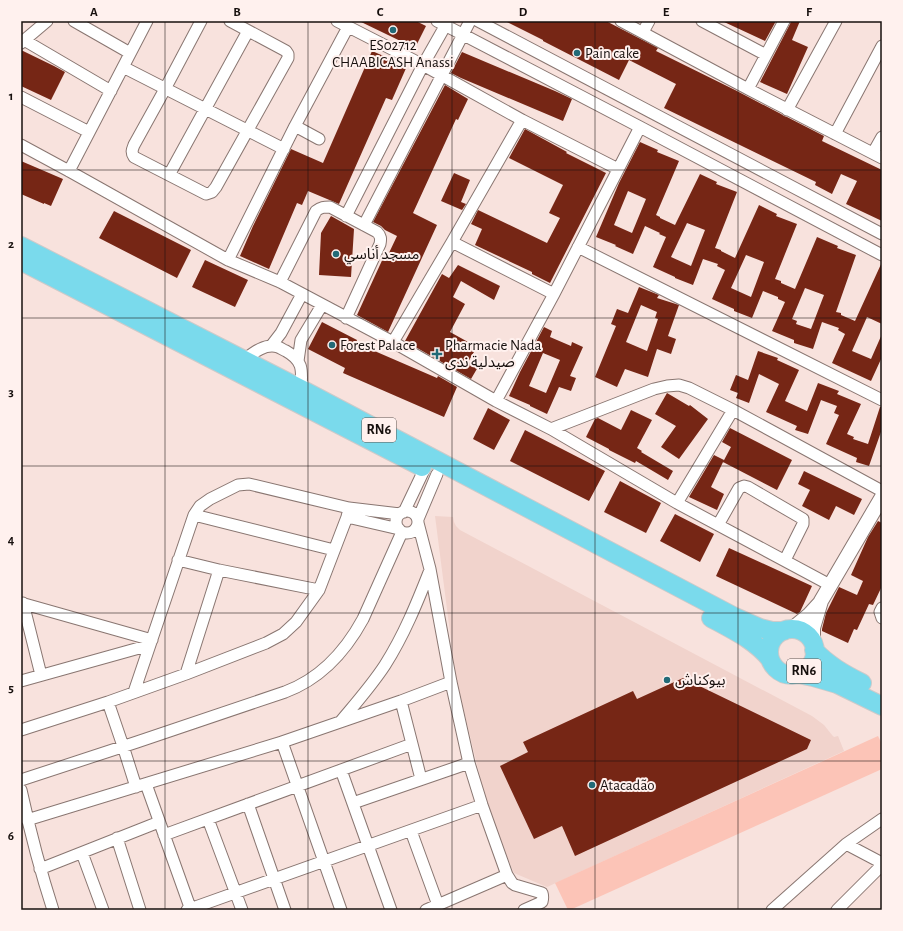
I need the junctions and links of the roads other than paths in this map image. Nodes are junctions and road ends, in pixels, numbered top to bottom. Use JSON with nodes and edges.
{"nodes":[{"id":1,"x":47,"y":21,"type":"edge"},
{"id":2,"x":74,"y":21,"type":"edge"},
{"id":3,"x":147,"y":21,"type":"edge"},
{"id":4,"x":201,"y":21,"type":"edge"},
{"id":5,"x":230,"y":21,"type":"edge"},
{"id":6,"x":336,"y":21,"type":"edge"},
{"id":7,"x":470,"y":21,"type":"edge"},
{"id":8,"x":478,"y":21,"type":"edge"},
{"id":9,"x":621,"y":21,"type":"edge"},
{"id":10,"x":649,"y":21,"type":"edge"},
{"id":11,"x":702,"y":21,"type":"edge"},
{"id":12,"x":784,"y":21,"type":"edge"},
{"id":13,"x":836,"y":21,"type":"edge"},
{"id":14,"x":444,"y":23,"type":"edge"},
{"id":15,"x":348,"y":27,"type":"junction"},
{"id":16,"x":248,"y":31,"type":"junction"},
{"id":17,"x":643,"y":32,"type":"junction"},
{"id":18,"x":462,"y":35,"type":"junction"},
{"id":19,"x":23,"y":41,"type":"edge"},
{"id":20,"x":882,"y":46,"type":"edge"},
{"id":21,"x":130,"y":53,"type":"junction"},
{"id":22,"x":766,"y":55,"type":"junction"},
{"id":23,"x":423,"y":65,"type":"junction"},
{"id":24,"x":123,"y":67,"type":"junction"},
{"id":25,"x":442,"y":75,"type":"junction"},
{"id":26,"x":165,"y":89,"type":"junction"},
{"id":27,"x":748,"y":89,"type":"junction"},
{"id":28,"x":111,"y":91,"type":"junction"},
{"id":29,"x":21,"y":97,"type":"edge"},
{"id":30,"x":206,"y":110,"type":"junction"},
{"id":31,"x":787,"y":110,"type":"junction"},
{"id":32,"x":522,"y":120,"type":"junction"},
{"id":33,"x":295,"y":126,"type":"junction"},
{"id":34,"x":640,"y":127,"type":"junction"},
{"id":35,"x":248,"y":130,"type":"junction"},
{"id":36,"x":89,"y":132,"type":"junction"},
{"id":37,"x":834,"y":134,"type":"junction"},
{"id":38,"x":882,"y":136,"type":"edge"},
{"id":39,"x":319,"y":139,"type":"dead end"},
{"id":40,"x":21,"y":145,"type":"edge"},
{"id":41,"x":284,"y":149,"type":"junction"},
{"id":42,"x":877,"y":155,"type":"edge"},
{"id":43,"x":618,"y":169,"type":"junction"},
{"id":44,"x":69,"y":171,"type":"junction"},
{"id":45,"x":169,"y":175,"type":"junction"},
{"id":46,"x":346,"y":216,"type":"junction"},
{"id":47,"x":364,"y":225,"type":"junction"},
{"id":48,"x":882,"y":234,"type":"edge"},
{"id":49,"x":452,"y":242,"type":"junction"},
{"id":50,"x":21,"y":246,"type":"edge"},
{"id":51,"x":578,"y":247,"type":"junction"},
{"id":52,"x":882,"y":255,"type":"edge"},
{"id":53,"x":228,"y":260,"type":"junction"},
{"id":54,"x":21,"y":261,"type":"edge"},
{"id":55,"x":280,"y":282,"type":"junction"},
{"id":56,"x":302,"y":294,"type":"junction"},
{"id":57,"x":554,"y":294,"type":"junction"},
{"id":58,"x":322,"y":305,"type":"junction"},
{"id":59,"x":346,"y":318,"type":"junction"},
{"id":60,"x":393,"y":342,"type":"junction"},
{"id":61,"x":271,"y":346,"type":"junction"},
{"id":62,"x":244,"y":360,"type":"junction"},
{"id":63,"x":298,"y":361,"type":"junction"},
{"id":64,"x":301,"y":389,"type":"junction"},
{"id":65,"x":882,"y":400,"type":"edge"},
{"id":66,"x":496,"y":401,"type":"junction"},
{"id":67,"x":732,"y":410,"type":"junction"},
{"id":68,"x":551,"y":429,"type":"junction"},
{"id":69,"x":431,"y":471,"type":"junction"},
{"id":70,"x":882,"y":491,"type":"edge"},
{"id":71,"x":882,"y":497,"type":"edge"},
{"id":72,"x":678,"y":503,"type":"junction"},
{"id":73,"x":348,"y":512,"type":"junction"},
{"id":74,"x":878,"y":512,"type":"edge"},
{"id":75,"x":402,"y":513,"type":"junction"},
{"id":76,"x":194,"y":515,"type":"junction"},
{"id":77,"x":418,"y":521,"type":"junction"},
{"id":78,"x":718,"y":525,"type":"junction"},
{"id":79,"x":400,"y":531,"type":"junction"},
{"id":80,"x":334,"y":550,"type":"junction"},
{"id":81,"x":178,"y":560,"type":"junction"},
{"id":82,"x":785,"y":560,"type":"junction"},
{"id":83,"x":430,"y":569,"type":"junction"},
{"id":84,"x":219,"y":570,"type":"junction"},
{"id":85,"x":830,"y":585,"type":"junction"},
{"id":86,"x":319,"y":590,"type":"junction"},
{"id":87,"x":821,"y":601,"type":"junction"},
{"id":88,"x":22,"y":603,"type":"edge"},
{"id":89,"x":882,"y":608,"type":"edge"},
{"id":90,"x":882,"y":618,"type":"edge"},
{"id":91,"x":788,"y":630,"type":"junction"},
{"id":92,"x":151,"y":642,"type":"junction"},
{"id":93,"x":813,"y":646,"type":"junction"},
{"id":94,"x":770,"y":659,"type":"junction"},
{"id":95,"x":186,"y":674,"type":"junction"},
{"id":96,"x":798,"y":674,"type":"junction"},
{"id":97,"x":41,"y":675,"type":"junction"},
{"id":98,"x":21,"y":681,"type":"edge"},
{"id":99,"x":451,"y":682,"type":"junction"},
{"id":100,"x":134,"y":692,"type":"junction"},
{"id":101,"x":882,"y":694,"type":"edge"},
{"id":102,"x":401,"y":701,"type":"junction"},
{"id":103,"x":108,"y":702,"type":"junction"},
{"id":104,"x":882,"y":706,"type":"edge"},
{"id":105,"x":340,"y":722,"type":"junction"},
{"id":106,"x":21,"y":730,"type":"edge"},
{"id":107,"x":282,"y":742,"type":"junction"},
{"id":108,"x":412,"y":744,"type":"junction"},
{"id":109,"x":124,"y":746,"type":"junction"},
{"id":110,"x":469,"y":763,"type":"junction"},
{"id":111,"x":341,"y":770,"type":"junction"},
{"id":112,"x":421,"y":779,"type":"junction"},
{"id":113,"x":21,"y":780,"type":"edge"},
{"id":114,"x":141,"y":785,"type":"junction"},
{"id":115,"x":297,"y":786,"type":"junction"},
{"id":116,"x":21,"y":790,"type":"edge"},
{"id":117,"x":353,"y":803,"type":"junction"},
{"id":118,"x":248,"y":804,"type":"junction"},
{"id":119,"x":482,"y":805,"type":"junction"},
{"id":120,"x":208,"y":819,"type":"junction"},
{"id":121,"x":882,"y":819,"type":"edge"},
{"id":122,"x":27,"y":820,"type":"junction"},
{"id":123,"x":159,"y":822,"type":"junction"},
{"id":124,"x":411,"y":830,"type":"junction"},
{"id":125,"x":164,"y":835,"type":"junction"},
{"id":126,"x":117,"y":838,"type":"junction"},
{"id":127,"x":846,"y":844,"type":"junction"},
{"id":128,"x":368,"y":846,"type":"junction"},
{"id":129,"x":82,"y":853,"type":"junction"},
{"id":130,"x":323,"y":861,"type":"junction"},
{"id":131,"x":882,"y":864,"type":"edge"},
{"id":132,"x":40,"y":868,"type":"junction"},
{"id":133,"x":507,"y":875,"type":"junction"},
{"id":134,"x":274,"y":879,"type":"junction"},
{"id":135,"x":235,"y":893,"type":"junction"},
{"id":136,"x":438,"y":905,"type":"junction"},
{"id":137,"x":53,"y":910,"type":"edge"},
{"id":138,"x":103,"y":910,"type":"edge"},
{"id":139,"x":140,"y":910,"type":"edge"},
{"id":140,"x":189,"y":910,"type":"edge"},
{"id":141,"x":242,"y":910,"type":"edge"},
{"id":142,"x":284,"y":910,"type":"edge"},
{"id":143,"x":340,"y":910,"type":"edge"},
{"id":144,"x":391,"y":910,"type":"edge"},
{"id":145,"x":426,"y":910,"type":"edge"},
{"id":146,"x":524,"y":910,"type":"edge"},
{"id":147,"x":772,"y":910,"type":"edge"},
{"id":148,"x":837,"y":910,"type":"edge"}],
"edges":[{"from":1,"to":19,"type":"street"},
{"from":2,"to":21,"type":"street"},
{"from":3,"to":21,"type":"street"},
{"from":4,"to":26,"type":"street"},
{"from":5,"to":16,"type":"street"},
{"from":6,"to":15,"type":"street"},
{"from":7,"to":18,"type":"street"},
{"from":8,"to":48,"type":"street"},
{"from":9,"to":17,"type":"street"},
{"from":10,"to":17,"type":"street"},
{"from":11,"to":22,"type":"street"},
{"from":12,"to":22,"type":"street"},
{"from":13,"to":31,"type":"street"},
{"from":14,"to":18,"type":"street"},
{"from":14,"to":23,"type":"street"},
{"from":15,"to":23,"type":"street"},
{"from":15,"to":33,"type":"street"},
{"from":16,"to":30,"type":"street"},
{"from":16,"to":35,"type":"street"},
{"from":17,"to":27,"type":"street"},
{"from":18,"to":25,"type":"street"},
{"from":18,"to":34,"type":"street"},
{"from":19,"to":28,"type":"street"},
{"from":20,"to":37,"type":"street"},
{"from":21,"to":24,"type":"street"},
{"from":22,"to":27,"type":"street"},
{"from":23,"to":25,"type":"street"},
{"from":23,"to":46,"type":"street"},
{"from":24,"to":26,"type":"street"},
{"from":24,"to":28,"type":"street"},
{"from":25,"to":32,"type":"street"},
{"from":25,"to":47,"type":"street"},
{"from":26,"to":30,"type":"street"},
{"from":26,"to":45,"type":"street"},
{"from":27,"to":31,"type":"street"},
{"from":28,"to":36,"type":"street"},
{"from":29,"to":36,"type":"street"},
{"from":30,"to":35,"type":"street"},
{"from":30,"to":45,"type":"street"},
{"from":31,"to":37,"type":"street"},
{"from":32,"to":43,"type":"street"},
{"from":32,"to":49,"type":"street"},
{"from":33,"to":39,"type":"street"},
{"from":33,"to":41,"type":"street"},
{"from":34,"to":43,"type":"street"},
{"from":34,"to":52,"type":"street"},
{"from":35,"to":41,"type":"street"},
{"from":35,"to":45,"type":"street"},
{"from":36,"to":44,"type":"street"},
{"from":37,"to":42,"type":"street"},
{"from":38,"to":42,"type":"street"},
{"from":40,"to":44,"type":"street"},
{"from":41,"to":53,"type":"street"},
{"from":43,"to":51,"type":"street"},
{"from":44,"to":53,"type":"street"},
{"from":46,"to":47,"type":"street"},
{"from":46,"to":55,"type":"street"},
{"from":47,"to":59,"type":"street"},
{"from":49,"to":57,"type":"street"},
{"from":49,"to":60,"type":"street"},
{"from":50,"to":62,"type":"highway","number":"RN6"},
{"from":51,"to":57,"type":"street"},
{"from":51,"to":65,"type":"street"},
{"from":53,"to":55,"type":"street"},
{"from":54,"to":69,"type":"highway","number":"RN6"},
{"from":55,"to":56,"type":"street"},
{"from":56,"to":58,"type":"street"},
{"from":56,"to":61,"type":"street"},
{"from":57,"to":66,"type":"street"},
{"from":58,"to":59,"type":"street"},
{"from":58,"to":63,"type":"street"},
{"from":59,"to":60,"type":"street"},
{"from":60,"to":66,"type":"street"},
{"from":61,"to":62,"type":"street"},
{"from":61,"to":63,"type":"street"},
{"from":62,"to":64,"type":"highway","number":"RN6"},
{"from":63,"to":64,"type":"street"},
{"from":64,"to":91,"type":"highway","number":"RN6"},
{"from":66,"to":68,"type":"street"},
{"from":67,"to":68,"type":"street"},
{"from":67,"to":70,"type":"street"},
{"from":67,"to":72,"type":"street"},
{"from":68,"to":72,"type":"street"},
{"from":69,"to":75,"type":"street"},
{"from":69,"to":77,"type":"street"},
{"from":69,"to":94,"type":"highway","number":"RN6"},
{"from":71,"to":74,"type":"street"},
{"from":72,"to":78,"type":"street"},
{"from":73,"to":75,"type":"street"},
{"from":73,"to":76,"type":"street"},
{"from":73,"to":79,"type":"street"},
{"from":73,"to":80,"type":"street"},
{"from":74,"to":85,"type":"street"},
{"from":75,"to":77,"type":"street"},
{"from":75,"to":79,"type":"street"},
{"from":76,"to":80,"type":"street"},
{"from":76,"to":81,"type":"street"},
{"from":77,"to":79,"type":"street"},
{"from":77,"to":83,"type":"street"},
{"from":78,"to":82,"type":"street"},
{"from":78,"to":82,"type":"street"},
{"from":79,"to":109,"type":"street"},
{"from":80,"to":86,"type":"street"},
{"from":81,"to":84,"type":"street"},
{"from":81,"to":92,"type":"street"},
{"from":82,"to":85,"type":"street"},
{"from":83,"to":99,"type":"street"},
{"from":83,"to":105,"type":"street"},
{"from":84,"to":86,"type":"street"},
{"from":84,"to":95,"type":"street"},
{"from":85,"to":87,"type":"street"},
{"from":86,"to":95,"type":"street"},
{"from":87,"to":91,"type":"street"},
{"from":87,"to":93,"type":"street"},
{"from":88,"to":92,"type":"street"},
{"from":88,"to":97,"type":"street"},
{"from":89,"to":90,"type":"street"},
{"from":91,"to":93,"type":"highway","number":"RN6"},
{"from":91,"to":94,"type":"highway","number":"RN6"},
{"from":92,"to":97,"type":"street"},
{"from":92,"to":100,"type":"street"},
{"from":93,"to":96,"type":"highway","number":"RN6"},
{"from":93,"to":101,"type":"highway","number":"RN6"},
{"from":94,"to":96,"type":"highway","number":"RN6"},
{"from":95,"to":100,"type":"street"},
{"from":96,"to":104,"type":"highway","number":"RN6"},
{"from":97,"to":98,"type":"street"},
{"from":99,"to":102,"type":"street"},
{"from":99,"to":110,"type":"street"},
{"from":100,"to":103,"type":"street"},
{"from":102,"to":105,"type":"street"},
{"from":102,"to":108,"type":"street"},
{"from":103,"to":106,"type":"street"},
{"from":103,"to":109,"type":"street"},
{"from":105,"to":107,"type":"street"},
{"from":107,"to":114,"type":"street"},
{"from":107,"to":115,"type":"street"},
{"from":108,"to":111,"type":"street"},
{"from":108,"to":112,"type":"street"},
{"from":109,"to":113,"type":"street"},
{"from":109,"to":114,"type":"street"},
{"from":110,"to":112,"type":"street"},
{"from":110,"to":119,"type":"street"},
{"from":111,"to":115,"type":"street"},
{"from":111,"to":117,"type":"street"},
{"from":112,"to":117,"type":"street"},
{"from":114,"to":122,"type":"street"},
{"from":114,"to":123,"type":"street"},
{"from":115,"to":118,"type":"street"},
{"from":115,"to":130,"type":"street"},
{"from":116,"to":122,"type":"street"},
{"from":117,"to":128,"type":"street"},
{"from":118,"to":120,"type":"street"},
{"from":118,"to":134,"type":"street"},
{"from":119,"to":124,"type":"street"},
{"from":119,"to":133,"type":"street"},
{"from":120,"to":125,"type":"street"},
{"from":120,"to":135,"type":"street"},
{"from":121,"to":127,"type":"street"},
{"from":122,"to":132,"type":"street"},
{"from":123,"to":125,"type":"street"},
{"from":123,"to":126,"type":"street"},
{"from":124,"to":128,"type":"street"},
{"from":124,"to":136,"type":"street"},
{"from":125,"to":140,"type":"street"},
{"from":126,"to":129,"type":"street"},
{"from":126,"to":139,"type":"street"},
{"from":127,"to":131,"type":"street"},
{"from":127,"to":147,"type":"street"},
{"from":128,"to":130,"type":"street"},
{"from":128,"to":144,"type":"street"},
{"from":129,"to":132,"type":"street"},
{"from":129,"to":138,"type":"street"},
{"from":130,"to":134,"type":"street"},
{"from":130,"to":143,"type":"street"},
{"from":131,"to":148,"type":"street"},
{"from":132,"to":137,"type":"street"},
{"from":133,"to":136,"type":"street"},
{"from":133,"to":146,"type":"street"},
{"from":134,"to":135,"type":"street"},
{"from":134,"to":142,"type":"street"},
{"from":135,"to":140,"type":"street"},
{"from":135,"to":141,"type":"street"},
{"from":136,"to":145,"type":"street"}]}
